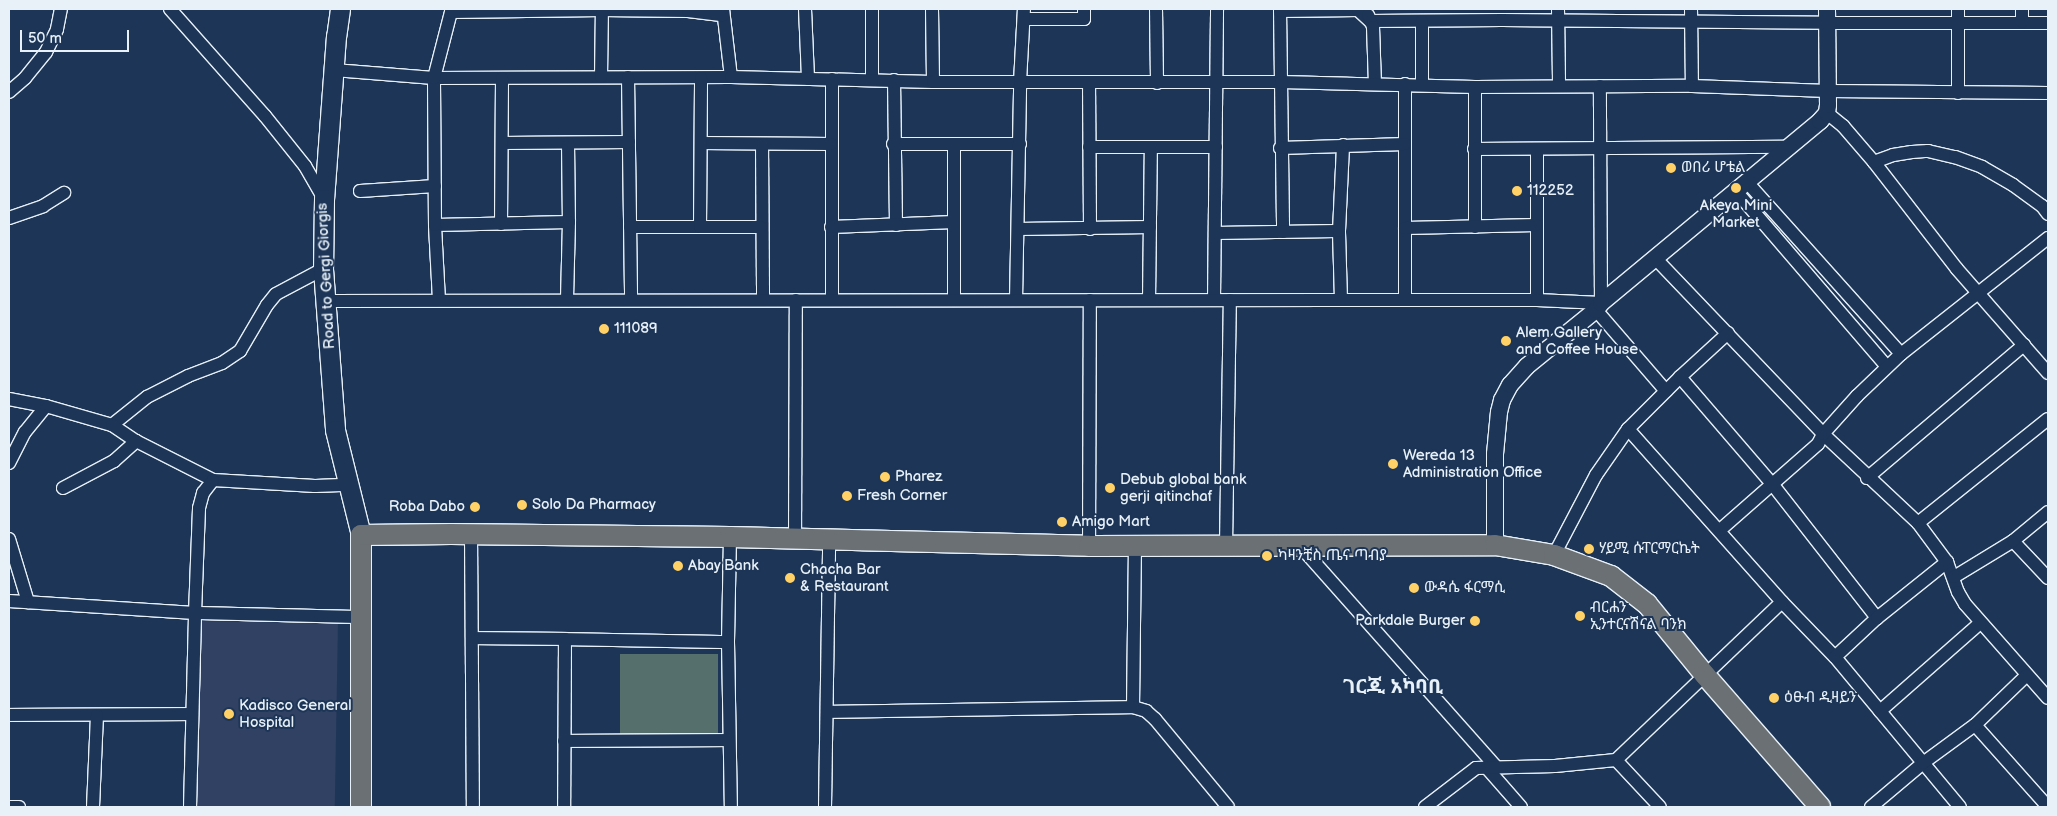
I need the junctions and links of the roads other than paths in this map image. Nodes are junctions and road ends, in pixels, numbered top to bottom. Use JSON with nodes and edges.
{"nodes":[{"id":1,"x":62,"y":9,"type":"edge"},
{"id":2,"x":170,"y":9,"type":"edge"},
{"id":3,"x":340,"y":9,"type":"edge"},
{"id":4,"x":537,"y":9,"type":"edge"},
{"id":5,"x":602,"y":9,"type":"edge"},
{"id":6,"x":805,"y":9,"type":"edge"},
{"id":7,"x":872,"y":9,"type":"edge"},
{"id":8,"x":932,"y":9,"type":"edge"},
{"id":9,"x":1084,"y":9,"type":"edge"},
{"id":10,"x":1156,"y":9,"type":"edge"},
{"id":11,"x":1217,"y":9,"type":"edge"},
{"id":12,"x":1691,"y":9,"type":"edge"},
{"id":13,"x":1958,"y":9,"type":"edge"},
{"id":14,"x":2022,"y":9,"type":"edge"},
{"id":15,"x":688,"y":10,"type":"edge"},
{"id":16,"x":1280,"y":10,"type":"edge"},
{"id":17,"x":451,"y":11,"type":"edge"},
{"id":18,"x":723,"y":12,"type":"edge"},
{"id":19,"x":1024,"y":14,"type":"edge"},
{"id":20,"x":1502,"y":14,"type":"edge"},
{"id":21,"x":1368,"y":15,"type":"edge"},
{"id":22,"x":1558,"y":15,"type":"edge"},
{"id":23,"x":1827,"y":16,"type":"edge"},
{"id":24,"x":1422,"y":21,"type":"junction"},
{"id":25,"x":1690,"y":22,"type":"junction"},
{"id":26,"x":1959,"y":22,"type":"junction"},
{"id":27,"x":2022,"y":22,"type":"junction"},
{"id":28,"x":2048,"y":23,"type":"edge"},
{"id":29,"x":334,"y":70,"type":"junction"},
{"id":30,"x":601,"y":77,"type":"junction"},
{"id":31,"x":628,"y":77,"type":"junction"},
{"id":32,"x":731,"y":77,"type":"junction"},
{"id":33,"x":434,"y":78,"type":"junction"},
{"id":34,"x":502,"y":78,"type":"junction"},
{"id":35,"x":701,"y":78,"type":"junction"},
{"id":36,"x":808,"y":79,"type":"junction"},
{"id":37,"x":872,"y":79,"type":"junction"},
{"id":38,"x":832,"y":80,"type":"junction"},
{"id":39,"x":894,"y":80,"type":"junction"},
{"id":40,"x":933,"y":82,"type":"junction"},
{"id":41,"x":1020,"y":82,"type":"junction"},
{"id":42,"x":1089,"y":82,"type":"junction"},
{"id":43,"x":1281,"y":82,"type":"junction"},
{"id":44,"x":1156,"y":83,"type":"junction"},
{"id":45,"x":1216,"y":83,"type":"junction"},
{"id":46,"x":1375,"y":84,"type":"junction"},
{"id":47,"x":1405,"y":84,"type":"junction"},
{"id":48,"x":1422,"y":85,"type":"junction"},
{"id":49,"x":1559,"y":86,"type":"junction"},
{"id":50,"x":1600,"y":86,"type":"junction"},
{"id":51,"x":1692,"y":86,"type":"junction"},
{"id":52,"x":1475,"y":87,"type":"junction"},
{"id":53,"x":1828,"y":91,"type":"junction"},
{"id":54,"x":9,"y":92,"type":"edge"},
{"id":55,"x":1958,"y":93,"type":"junction"},
{"id":56,"x":2048,"y":93,"type":"edge"},
{"id":57,"x":1826,"y":113,"type":"junction"},
{"id":58,"x":629,"y":142,"type":"junction"},
{"id":59,"x":502,"y":143,"type":"junction"},
{"id":60,"x":568,"y":143,"type":"junction"},
{"id":61,"x":701,"y":143,"type":"junction"},
{"id":62,"x":831,"y":144,"type":"junction"},
{"id":63,"x":893,"y":144,"type":"junction"},
{"id":64,"x":954,"y":144,"type":"junction"},
{"id":65,"x":1020,"y":144,"type":"junction"},
{"id":66,"x":1405,"y":144,"type":"junction"},
{"id":67,"x":762,"y":145,"type":"junction"},
{"id":68,"x":1343,"y":145,"type":"junction"},
{"id":69,"x":1216,"y":146,"type":"junction"},
{"id":70,"x":1787,"y":146,"type":"junction"},
{"id":71,"x":1089,"y":147,"type":"junction"},
{"id":72,"x":1151,"y":147,"type":"junction"},
{"id":73,"x":1280,"y":148,"type":"junction"},
{"id":74,"x":1599,"y":148,"type":"junction"},
{"id":75,"x":1474,"y":149,"type":"junction"},
{"id":76,"x":1537,"y":149,"type":"junction"},
{"id":77,"x":1874,"y":162,"type":"junction"},
{"id":78,"x":1741,"y":185,"type":"junction"},
{"id":79,"x":435,"y":186,"type":"junction"},
{"id":80,"x":360,"y":191,"type":"dead end"},
{"id":81,"x":64,"y":193,"type":"dead end"},
{"id":82,"x":324,"y":198,"type":"junction"},
{"id":83,"x":2048,"y":214,"type":"edge"},
{"id":84,"x":9,"y":218,"type":"edge"},
{"id":85,"x":569,"y":222,"type":"junction"},
{"id":86,"x":954,"y":222,"type":"junction"},
{"id":87,"x":502,"y":224,"type":"junction"},
{"id":88,"x":434,"y":225,"type":"junction"},
{"id":89,"x":896,"y":225,"type":"junction"},
{"id":90,"x":1536,"y":225,"type":"junction"},
{"id":91,"x":630,"y":226,"type":"junction"},
{"id":92,"x":700,"y":227,"type":"junction"},
{"id":93,"x":761,"y":227,"type":"junction"},
{"id":94,"x":831,"y":227,"type":"junction"},
{"id":95,"x":1150,"y":227,"type":"junction"},
{"id":96,"x":1475,"y":227,"type":"junction"},
{"id":97,"x":1405,"y":228,"type":"junction"},
{"id":98,"x":1018,"y":229,"type":"junction"},
{"id":99,"x":1090,"y":229,"type":"junction"},
{"id":100,"x":1339,"y":231,"type":"junction"},
{"id":101,"x":1283,"y":232,"type":"junction"},
{"id":102,"x":1215,"y":233,"type":"junction"},
{"id":103,"x":2048,"y":238,"type":"edge"},
{"id":104,"x":1656,"y":259,"type":"junction"},
{"id":105,"x":323,"y":270,"type":"junction"},
{"id":106,"x":1980,"y":294,"type":"junction"},
{"id":107,"x":439,"y":300,"type":"junction"},
{"id":108,"x":566,"y":300,"type":"junction"},
{"id":109,"x":631,"y":300,"type":"junction"},
{"id":110,"x":764,"y":300,"type":"junction"},
{"id":111,"x":796,"y":300,"type":"junction"},
{"id":112,"x":832,"y":300,"type":"junction"},
{"id":113,"x":954,"y":300,"type":"junction"},
{"id":114,"x":1016,"y":300,"type":"junction"},
{"id":115,"x":1090,"y":300,"type":"junction"},
{"id":116,"x":1149,"y":300,"type":"junction"},
{"id":117,"x":1214,"y":300,"type":"junction"},
{"id":118,"x":1230,"y":300,"type":"junction"},
{"id":119,"x":1341,"y":300,"type":"junction"},
{"id":120,"x":1405,"y":300,"type":"junction"},
{"id":121,"x":1537,"y":300,"type":"junction"},
{"id":122,"x":325,"y":301,"type":"junction"},
{"id":123,"x":1599,"y":307,"type":"junction"},
{"id":124,"x":1728,"y":333,"type":"junction"},
{"id":125,"x":2024,"y":345,"type":"junction"},
{"id":126,"x":1901,"y":354,"type":"junction"},
{"id":127,"x":1887,"y":367,"type":"junction"},
{"id":128,"x":2048,"y":373,"type":"edge"},
{"id":129,"x":1680,"y":377,"type":"junction"},
{"id":130,"x":1666,"y":391,"type":"junction"},
{"id":131,"x":9,"y":399,"type":"edge"},
{"id":132,"x":46,"y":406,"type":"junction"},
{"id":133,"x":2048,"y":419,"type":"edge"},
{"id":134,"x":112,"y":425,"type":"junction"},
{"id":135,"x":1628,"y":429,"type":"junction"},
{"id":136,"x":1823,"y":434,"type":"junction"},
{"id":137,"x":136,"y":441,"type":"junction"},
{"id":138,"x":9,"y":463,"type":"edge"},
{"id":139,"x":1867,"y":478,"type":"junction"},
{"id":140,"x":213,"y":480,"type":"junction"},
{"id":141,"x":348,"y":485,"type":"junction"},
{"id":142,"x":1773,"y":485,"type":"junction"},
{"id":143,"x":63,"y":488,"type":"dead end"},
{"id":144,"x":2048,"y":512,"type":"edge"},
{"id":145,"x":1918,"y":523,"type":"junction"},
{"id":146,"x":1720,"y":530,"type":"junction"},
{"id":147,"x":471,"y":534,"type":"junction"},
{"id":148,"x":361,"y":535,"type":"junction"},
{"id":149,"x":730,"y":537,"type":"junction"},
{"id":150,"x":795,"y":538,"type":"junction"},
{"id":151,"x":9,"y":539,"type":"edge"},
{"id":152,"x":828,"y":540,"type":"junction"},
{"id":153,"x":2013,"y":541,"type":"junction"},
{"id":154,"x":1135,"y":544,"type":"junction"},
{"id":155,"x":1089,"y":546,"type":"junction"},
{"id":156,"x":1226,"y":546,"type":"junction"},
{"id":157,"x":1300,"y":546,"type":"junction"},
{"id":158,"x":1495,"y":546,"type":"junction"},
{"id":159,"x":1554,"y":554,"type":"junction"},
{"id":160,"x":1947,"y":562,"type":"junction"},
{"id":161,"x":1954,"y":577,"type":"junction"},
{"id":162,"x":2048,"y":578,"type":"edge"},
{"id":163,"x":9,"y":601,"type":"edge"},
{"id":164,"x":28,"y":602,"type":"junction"},
{"id":165,"x":1782,"y":602,"type":"junction"},
{"id":166,"x":195,"y":613,"type":"junction"},
{"id":167,"x":360,"y":617,"type":"junction"},
{"id":168,"x":1877,"y":618,"type":"junction"},
{"id":169,"x":1980,"y":623,"type":"junction"},
{"id":170,"x":473,"y":638,"type":"junction"},
{"id":171,"x":565,"y":639,"type":"junction"},
{"id":172,"x":728,"y":642,"type":"junction"},
{"id":173,"x":1835,"y":657,"type":"junction"},
{"id":174,"x":1705,"y":675,"type":"junction"},
{"id":175,"x":2026,"y":676,"type":"junction"},
{"id":176,"x":2048,"y":698,"type":"edge"},
{"id":177,"x":1133,"y":707,"type":"junction"},
{"id":178,"x":1880,"y":710,"type":"junction"},
{"id":179,"x":828,"y":712,"type":"junction"},
{"id":180,"x":191,"y":714,"type":"junction"},
{"id":181,"x":9,"y":715,"type":"edge"},
{"id":182,"x":97,"y":715,"type":"junction"},
{"id":183,"x":1975,"y":725,"type":"junction"},
{"id":184,"x":728,"y":740,"type":"junction"},
{"id":185,"x":564,"y":741,"type":"junction"},
{"id":186,"x":1616,"y":760,"type":"junction"},
{"id":187,"x":1923,"y":763,"type":"junction"},
{"id":188,"x":1490,"y":767,"type":"junction"},
{"id":189,"x":2043,"y":806,"type":"edge"},
{"id":190,"x":9,"y":807,"type":"edge"},
{"id":191,"x":19,"y":807,"type":"edge"},
{"id":192,"x":93,"y":807,"type":"edge"},
{"id":193,"x":190,"y":807,"type":"edge"},
{"id":194,"x":362,"y":807,"type":"edge"},
{"id":195,"x":473,"y":807,"type":"edge"},
{"id":196,"x":564,"y":807,"type":"edge"},
{"id":197,"x":730,"y":807,"type":"edge"},
{"id":198,"x":825,"y":807,"type":"edge"},
{"id":199,"x":1228,"y":807,"type":"edge"},
{"id":200,"x":1425,"y":807,"type":"edge"},
{"id":201,"x":1520,"y":807,"type":"edge"},
{"id":202,"x":1660,"y":807,"type":"edge"},
{"id":203,"x":1820,"y":807,"type":"edge"},
{"id":204,"x":1872,"y":807,"type":"edge"},
{"id":205,"x":1960,"y":807,"type":"edge"}],
"edges":[{"from":1,"to":54,"type":"street"},
{"from":2,"to":82,"type":"street","name":"Road to Gergi Giorgis"},
{"from":3,"to":29,"type":"main road"},
{"from":4,"to":5,"type":"street"},
{"from":4,"to":17,"type":"street"},
{"from":5,"to":15,"type":"street"},
{"from":5,"to":30,"type":"street"},
{"from":6,"to":36,"type":"street"},
{"from":7,"to":37,"type":"street"},
{"from":8,"to":40,"type":"street"},
{"from":9,"to":19,"type":"street"},
{"from":10,"to":44,"type":"street"},
{"from":11,"to":45,"type":"street"},
{"from":12,"to":25,"type":"street"},
{"from":13,"to":26,"type":"street"},
{"from":14,"to":27,"type":"street"},
{"from":15,"to":18,"type":"street"},
{"from":16,"to":21,"type":"street"},
{"from":16,"to":43,"type":"street"},
{"from":17,"to":33,"type":"street"},
{"from":18,"to":32,"type":"street"},
{"from":19,"to":41,"type":"street"},
{"from":20,"to":22,"type":"street"},
{"from":20,"to":24,"type":"street"},
{"from":21,"to":24,"type":"street"},
{"from":21,"to":46,"type":"street"},
{"from":22,"to":25,"type":"street"},
{"from":22,"to":49,"type":"street"},
{"from":23,"to":25,"type":"street"},
{"from":23,"to":26,"type":"street"},
{"from":23,"to":53,"type":"street"},
{"from":24,"to":48,"type":"street"},
{"from":25,"to":51,"type":"street"},
{"from":26,"to":27,"type":"street"},
{"from":26,"to":55,"type":"street"},
{"from":27,"to":28,"type":"street"},
{"from":29,"to":33,"type":"street"},
{"from":29,"to":82,"type":"main road"},
{"from":30,"to":31,"type":"street"},
{"from":30,"to":34,"type":"street"},
{"from":31,"to":35,"type":"street"},
{"from":31,"to":58,"type":"street"},
{"from":32,"to":35,"type":"street"},
{"from":32,"to":36,"type":"street"},
{"from":33,"to":34,"type":"street"},
{"from":33,"to":79,"type":"street"},
{"from":34,"to":59,"type":"street"},
{"from":35,"to":61,"type":"street"},
{"from":36,"to":38,"type":"street"},
{"from":37,"to":38,"type":"street"},
{"from":37,"to":39,"type":"street"},
{"from":38,"to":62,"type":"street"},
{"from":39,"to":40,"type":"street"},
{"from":39,"to":63,"type":"street"},
{"from":40,"to":41,"type":"street"},
{"from":41,"to":42,"type":"street"},
{"from":41,"to":65,"type":"street"},
{"from":42,"to":44,"type":"street"},
{"from":42,"to":71,"type":"street"},
{"from":43,"to":45,"type":"street"},
{"from":43,"to":46,"type":"street"},
{"from":43,"to":73,"type":"street"},
{"from":44,"to":45,"type":"street"},
{"from":45,"to":69,"type":"street"},
{"from":46,"to":47,"type":"street"},
{"from":47,"to":48,"type":"street"},
{"from":47,"to":66,"type":"street"},
{"from":48,"to":52,"type":"street"},
{"from":49,"to":50,"type":"street"},
{"from":49,"to":52,"type":"street"},
{"from":50,"to":51,"type":"street"},
{"from":50,"to":74,"type":"street"},
{"from":51,"to":53,"type":"street"},
{"from":52,"to":75,"type":"street"},
{"from":53,"to":55,"type":"street"},
{"from":53,"to":57,"type":"street"},
{"from":55,"to":56,"type":"street"},
{"from":57,"to":70,"type":"street"},
{"from":57,"to":77,"type":"street"},
{"from":58,"to":60,"type":"street"},
{"from":58,"to":91,"type":"street"},
{"from":59,"to":60,"type":"street"},
{"from":59,"to":87,"type":"street"},
{"from":60,"to":85,"type":"street"},
{"from":61,"to":67,"type":"street"},
{"from":61,"to":92,"type":"street"},
{"from":62,"to":67,"type":"street"},
{"from":62,"to":94,"type":"street"},
{"from":63,"to":64,"type":"street"},
{"from":63,"to":89,"type":"street"},
{"from":64,"to":65,"type":"street"},
{"from":64,"to":86,"type":"street"},
{"from":65,"to":98,"type":"street"},
{"from":66,"to":68,"type":"street"},
{"from":66,"to":97,"type":"street"},
{"from":67,"to":93,"type":"street"},
{"from":68,"to":73,"type":"street"},
{"from":68,"to":100,"type":"street"},
{"from":69,"to":72,"type":"street"},
{"from":69,"to":102,"type":"street"},
{"from":70,"to":74,"type":"street"},
{"from":70,"to":78,"type":"street"},
{"from":71,"to":72,"type":"street"},
{"from":71,"to":99,"type":"street"},
{"from":72,"to":95,"type":"street"},
{"from":73,"to":101,"type":"street"},
{"from":74,"to":76,"type":"street"},
{"from":74,"to":123,"type":"street"},
{"from":75,"to":76,"type":"street"},
{"from":75,"to":96,"type":"street"},
{"from":76,"to":90,"type":"street"},
{"from":77,"to":83,"type":"street"},
{"from":77,"to":106,"type":"street"},
{"from":78,"to":104,"type":"street"},
{"from":78,"to":126,"type":"street"},
{"from":78,"to":127,"type":"street"},
{"from":79,"to":80,"type":"street"},
{"from":79,"to":88,"type":"street"},
{"from":81,"to":84,"type":"street"},
{"from":82,"to":105,"type":"main road","name":"Road to Gergi Giorgis"},
{"from":85,"to":87,"type":"street"},
{"from":85,"to":108,"type":"street"},
{"from":86,"to":89,"type":"street"},
{"from":86,"to":113,"type":"street"},
{"from":87,"to":88,"type":"street"},
{"from":88,"to":107,"type":"street"},
{"from":89,"to":94,"type":"street"},
{"from":90,"to":96,"type":"street"},
{"from":90,"to":121,"type":"street"},
{"from":91,"to":92,"type":"street"},
{"from":91,"to":109,"type":"street"},
{"from":92,"to":93,"type":"street"},
{"from":93,"to":110,"type":"street"},
{"from":94,"to":112,"type":"street"},
{"from":95,"to":99,"type":"street"},
{"from":95,"to":116,"type":"street"},
{"from":96,"to":97,"type":"street"},
{"from":97,"to":120,"type":"street"},
{"from":98,"to":99,"type":"street"},
{"from":98,"to":114,"type":"street"},
{"from":100,"to":101,"type":"street"},
{"from":100,"to":119,"type":"street"},
{"from":101,"to":102,"type":"street"},
{"from":102,"to":117,"type":"street"},
{"from":103,"to":106,"type":"street"},
{"from":104,"to":123,"type":"street"},
{"from":104,"to":124,"type":"street"},
{"from":105,"to":122,"type":"main road","name":"Road to Gergi Giorgis"},
{"from":105,"to":134,"type":"street"},
{"from":106,"to":125,"type":"street"},
{"from":106,"to":126,"type":"street"},
{"from":107,"to":108,"type":"street"},
{"from":107,"to":122,"type":"street"},
{"from":108,"to":109,"type":"street"},
{"from":109,"to":110,"type":"street"},
{"from":110,"to":111,"type":"street"},
{"from":111,"to":112,"type":"street"},
{"from":111,"to":150,"type":"street"},
{"from":112,"to":113,"type":"street"},
{"from":113,"to":114,"type":"street"},
{"from":114,"to":115,"type":"street"},
{"from":115,"to":116,"type":"street"},
{"from":115,"to":155,"type":"street"},
{"from":116,"to":117,"type":"street"},
{"from":117,"to":118,"type":"street"},
{"from":118,"to":119,"type":"street"},
{"from":118,"to":156,"type":"street"},
{"from":119,"to":120,"type":"street"},
{"from":120,"to":121,"type":"street"},
{"from":121,"to":123,"type":"street"},
{"from":122,"to":141,"type":"main road","name":"Road to Gergi Giorgis"},
{"from":123,"to":130,"type":"street"},
{"from":123,"to":158,"type":"street"},
{"from":124,"to":129,"type":"street"},
{"from":124,"to":136,"type":"street"},
{"from":125,"to":128,"type":"street"},
{"from":125,"to":139,"type":"street"},
{"from":126,"to":127,"type":"street"},
{"from":127,"to":136,"type":"street"},
{"from":129,"to":130,"type":"street"},
{"from":129,"to":142,"type":"street"},
{"from":130,"to":135,"type":"street"},
{"from":131,"to":132,"type":"street"},
{"from":132,"to":134,"type":"street"},
{"from":132,"to":138,"type":"street"},
{"from":133,"to":145,"type":"street"},
{"from":134,"to":137,"type":"street"},
{"from":135,"to":146,"type":"street"},
{"from":135,"to":159,"type":"street"},
{"from":136,"to":139,"type":"street"},
{"from":136,"to":142,"type":"street"},
{"from":137,"to":140,"type":"street"},
{"from":137,"to":143,"type":"street"},
{"from":139,"to":145,"type":"street"},
{"from":140,"to":141,"type":"street"},
{"from":140,"to":166,"type":"street"},
{"from":141,"to":148,"type":"main road","name":"Road to Gergi Giorgis"},
{"from":142,"to":146,"type":"street"},
{"from":142,"to":168,"type":"street"},
{"from":144,"to":153,"type":"street"},
{"from":145,"to":160,"type":"street"},
{"from":146,"to":165,"type":"street"},
{"from":147,"to":148,"type":"main road"},
{"from":147,"to":149,"type":"main road"},
{"from":147,"to":170,"type":"street"},
{"from":148,"to":167,"type":"main road"},
{"from":149,"to":150,"type":"main road"},
{"from":149,"to":172,"type":"street"},
{"from":150,"to":152,"type":"main road"},
{"from":151,"to":164,"type":"street"},
{"from":152,"to":155,"type":"main road"},
{"from":152,"to":179,"type":"street"},
{"from":153,"to":161,"type":"street"},
{"from":153,"to":162,"type":"street"},
{"from":154,"to":155,"type":"main road"},
{"from":154,"to":156,"type":"main road"},
{"from":154,"to":177,"type":"street"},
{"from":156,"to":157,"type":"main road"},
{"from":157,"to":158,"type":"main road"},
{"from":157,"to":188,"type":"street"},
{"from":158,"to":159,"type":"main road"},
{"from":159,"to":174,"type":"main road"},
{"from":160,"to":161,"type":"street"},
{"from":160,"to":168,"type":"street"},
{"from":161,"to":169,"type":"street"},
{"from":163,"to":164,"type":"street"},
{"from":164,"to":166,"type":"street"},
{"from":165,"to":173,"type":"street"},
{"from":165,"to":174,"type":"street"},
{"from":166,"to":167,"type":"street"},
{"from":166,"to":180,"type":"street"},
{"from":167,"to":194,"type":"main road"},
{"from":168,"to":173,"type":"street"},
{"from":169,"to":175,"type":"street"},
{"from":169,"to":178,"type":"street"},
{"from":170,"to":171,"type":"street"},
{"from":170,"to":195,"type":"street"},
{"from":171,"to":172,"type":"street"},
{"from":171,"to":185,"type":"street"},
{"from":172,"to":184,"type":"street"},
{"from":173,"to":178,"type":"street"},
{"from":174,"to":186,"type":"street"},
{"from":174,"to":203,"type":"main road"},
{"from":175,"to":176,"type":"street"},
{"from":175,"to":183,"type":"street"},
{"from":177,"to":179,"type":"street"},
{"from":177,"to":199,"type":"street"},
{"from":178,"to":187,"type":"street"},
{"from":179,"to":198,"type":"street"},
{"from":180,"to":182,"type":"street"},
{"from":180,"to":193,"type":"street"},
{"from":181,"to":182,"type":"street"},
{"from":182,"to":192,"type":"street"},
{"from":183,"to":187,"type":"street"},
{"from":183,"to":189,"type":"street"},
{"from":184,"to":185,"type":"street"},
{"from":184,"to":197,"type":"street"},
{"from":185,"to":196,"type":"street"},
{"from":186,"to":188,"type":"street"},
{"from":186,"to":202,"type":"street"},
{"from":187,"to":204,"type":"street"},
{"from":187,"to":205,"type":"street"},
{"from":188,"to":200,"type":"street"},
{"from":188,"to":201,"type":"street"},
{"from":190,"to":191,"type":"street"}]}
